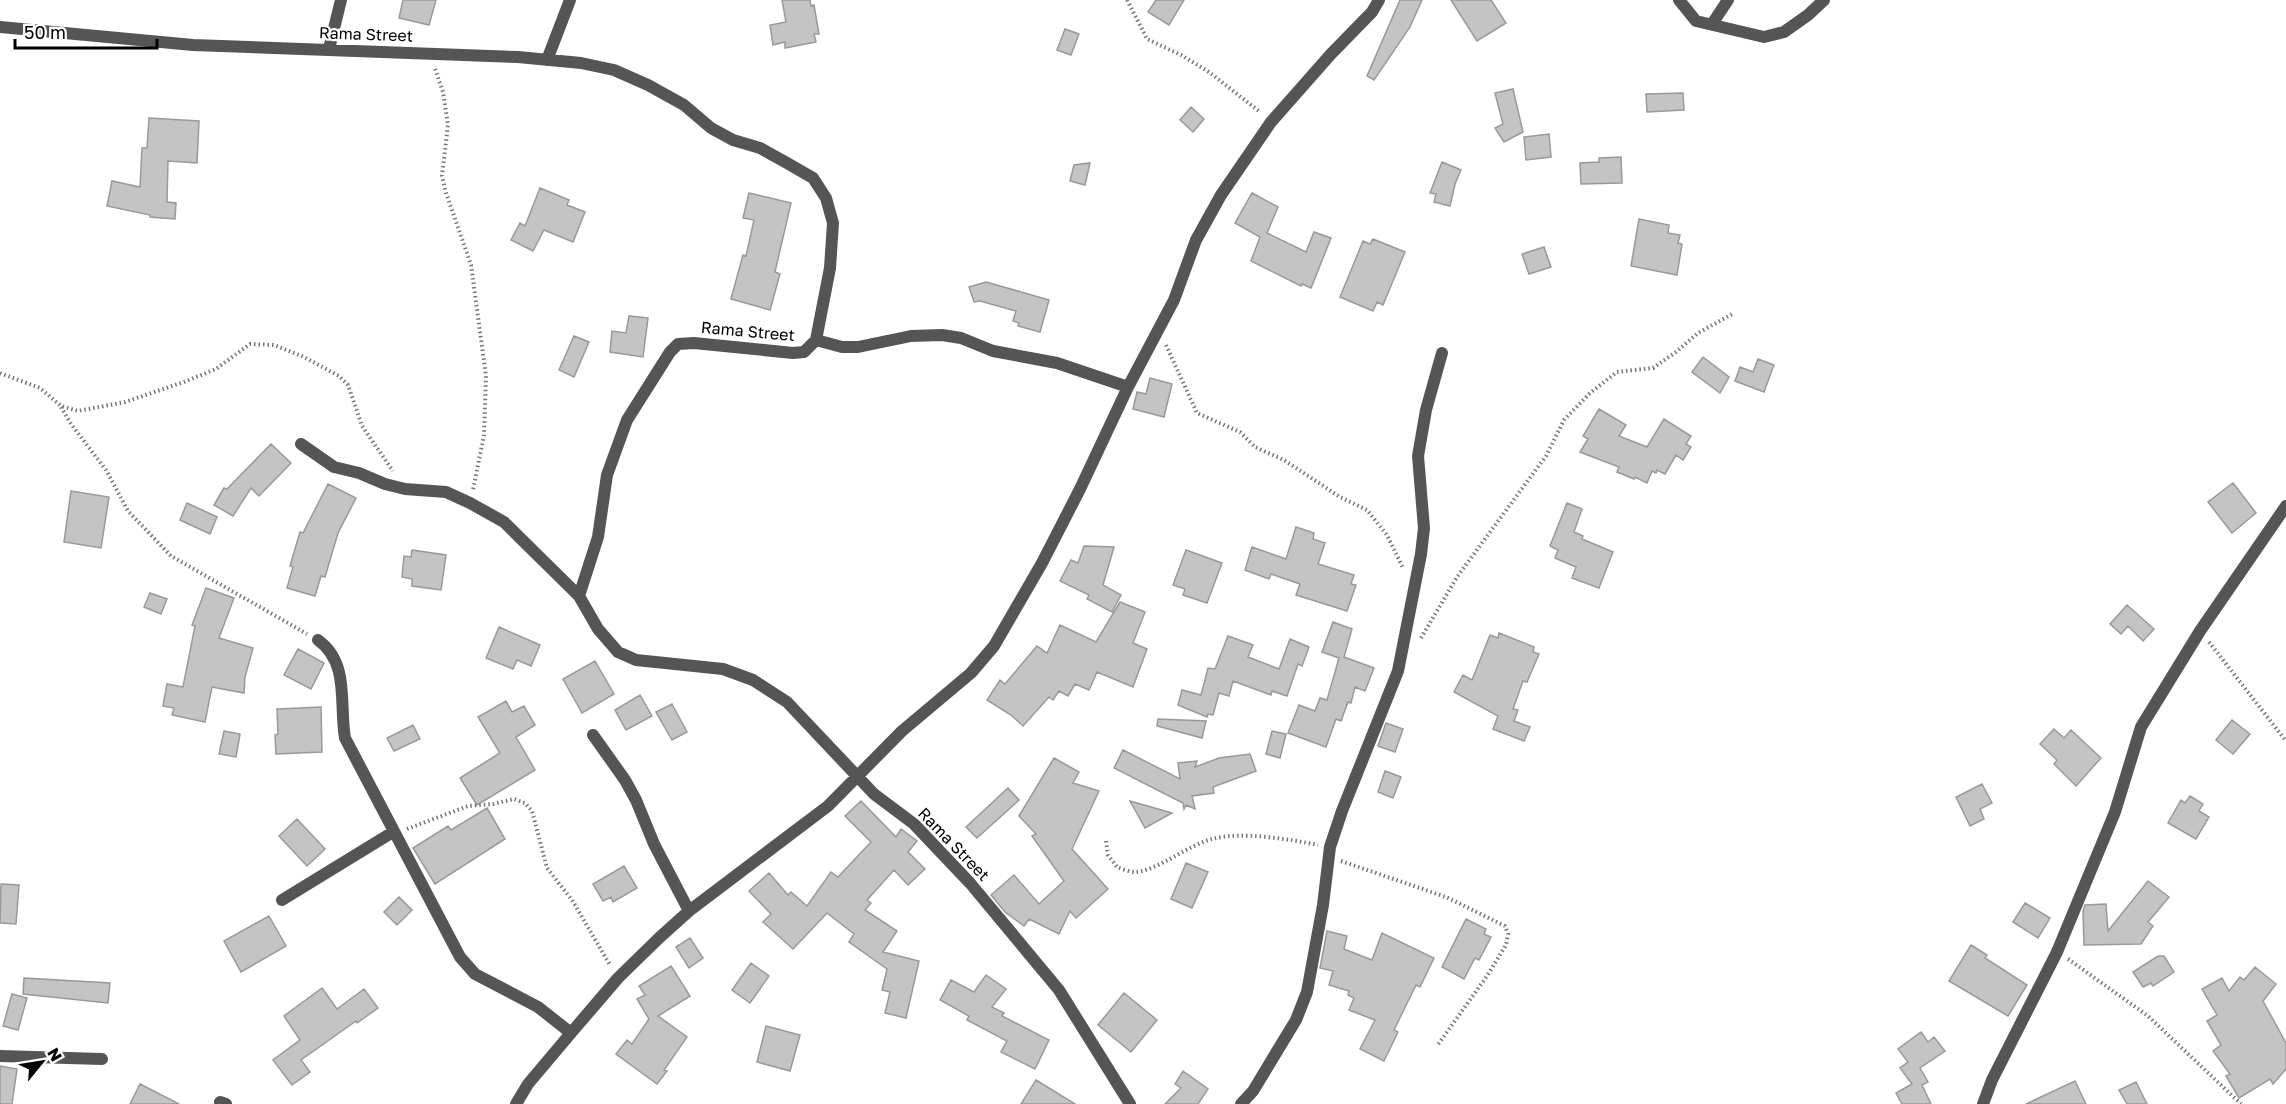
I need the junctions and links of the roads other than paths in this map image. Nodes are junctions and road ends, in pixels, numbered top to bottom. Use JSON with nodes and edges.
{"nodes":[{"id":1,"x":341,"y":0,"type":"edge"},
{"id":2,"x":570,"y":0,"type":"edge"},
{"id":3,"x":1379,"y":0,"type":"edge"},
{"id":4,"x":1679,"y":0,"type":"edge"},
{"id":5,"x":1728,"y":0,"type":"edge"},
{"id":6,"x":1824,"y":0,"type":"edge"},
{"id":7,"x":1712,"y":24,"type":"junction"},
{"id":8,"x":0,"y":27,"type":"edge"},
{"id":9,"x":329,"y":49,"type":"junction"},
{"id":10,"x":547,"y":60,"type":"junction"},
{"id":11,"x":816,"y":340,"type":"junction"},
{"id":12,"x":1442,"y":353,"type":"dead end"},
{"id":13,"x":1128,"y":387,"type":"junction"},
{"id":14,"x":302,"y":444,"type":"dead end"},
{"id":15,"x":2286,"y":506,"type":"edge"},
{"id":16,"x":579,"y":597,"type":"junction"},
{"id":17,"x":318,"y":640,"type":"road end"},
{"id":18,"x":592,"y":735,"type":"dead end"},
{"id":19,"x":857,"y":777,"type":"junction"},
{"id":20,"x":394,"y":834,"type":"junction"},
{"id":21,"x":282,"y":900,"type":"dead end"},
{"id":22,"x":689,"y":911,"type":"junction"},
{"id":23,"x":571,"y":1033,"type":"junction"},
{"id":24,"x":0,"y":1056,"type":"edge"},
{"id":25,"x":102,"y":1059,"type":"dead end"},
{"id":26,"x":516,"y":1104,"type":"edge"},
{"id":27,"x":1130,"y":1104,"type":"edge"},
{"id":28,"x":1241,"y":1104,"type":"edge"},
{"id":29,"x":1983,"y":1104,"type":"edge"}],
"edges":[{"from":1,"to":9,"type":"street"},
{"from":2,"to":10,"type":"street"},
{"from":3,"to":13,"type":"street"},
{"from":4,"to":7,"type":"street"},
{"from":5,"to":7,"type":"street"},
{"from":6,"to":7,"type":"street"},
{"from":8,"to":9,"type":"street","name":"Rama Street"},
{"from":9,"to":10,"type":"street","name":"Rama Street"},
{"from":10,"to":11,"type":"street","name":"Rama Street"},
{"from":11,"to":13,"type":"street"},
{"from":11,"to":16,"type":"street","name":"Rama Street"},
{"from":12,"to":28,"type":"street"},
{"from":13,"to":19,"type":"street"},
{"from":14,"to":16,"type":"street"},
{"from":15,"to":29,"type":"street"},
{"from":16,"to":19,"type":"street","name":"Rama Street"},
{"from":17,"to":20,"type":"street"},
{"from":18,"to":22,"type":"street"},
{"from":19,"to":22,"type":"street"},
{"from":19,"to":27,"type":"street","name":"Rama Street"},
{"from":20,"to":21,"type":"street"},
{"from":20,"to":23,"type":"street"},
{"from":22,"to":23,"type":"street"},
{"from":23,"to":26,"type":"street"},
{"from":24,"to":25,"type":"street"}]}
